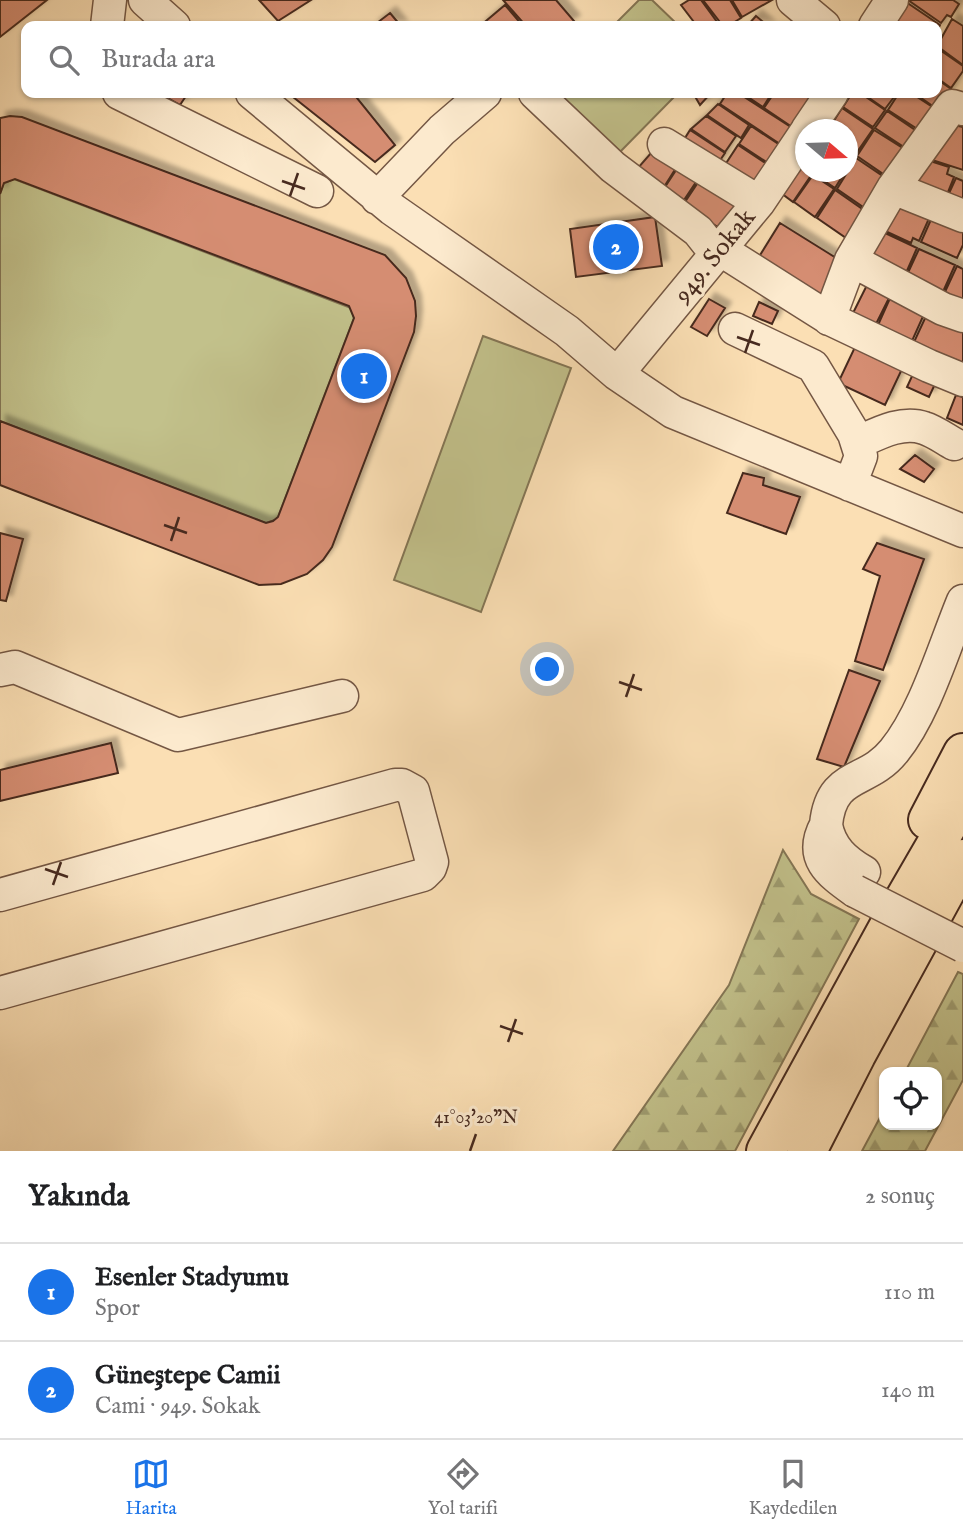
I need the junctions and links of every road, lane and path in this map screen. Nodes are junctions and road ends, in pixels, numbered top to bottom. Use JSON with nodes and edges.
{"nodes":[{"id":1,"x":110,"y":0,"type":"edge"},
{"id":2,"x":145,"y":0,"type":"edge"},
{"id":3,"x":793,"y":0,"type":"edge"},
{"id":4,"x":892,"y":0,"type":"edge"},
{"id":5,"x":108,"y":21,"type":"edge"},
{"id":6,"x":168,"y":21,"type":"edge"},
{"id":7,"x":818,"y":21,"type":"edge"},
{"id":8,"x":878,"y":21,"type":"edge"},
{"id":9,"x":130,"y":98,"type":"edge"},
{"id":10,"x":258,"y":98,"type":"edge"},
{"id":11,"x":479,"y":98,"type":"edge"},
{"id":12,"x":540,"y":98,"type":"edge"},
{"id":13,"x":829,"y":98,"type":"edge"},
{"id":14,"x":959,"y":101,"type":"edge"},
{"id":15,"x":814,"y":119,"type":"edge"},
{"id":16,"x":664,"y":144,"type":"dead end"},
{"id":17,"x":795,"y":148,"type":"edge"},
{"id":18,"x":893,"y":188,"type":"junction"},
{"id":19,"x":317,"y":191,"type":"dead end"},
{"id":20,"x":377,"y":198,"type":"junction"},
{"id":21,"x":759,"y":202,"type":"junction"},
{"id":22,"x":963,"y":216,"type":"edge"},
{"id":23,"x":719,"y":253,"type":"junction"},
{"id":24,"x":851,"y":260,"type":"junction"},
{"id":25,"x":963,"y":316,"type":"edge"},
{"id":26,"x":829,"y":318,"type":"junction"},
{"id":27,"x":734,"y":329,"type":"dead end"},
{"id":28,"x":617,"y":374,"type":"junction"},
{"id":29,"x":963,"y":380,"type":"edge"},
{"id":30,"x":857,"y":443,"type":"junction"},
{"id":31,"x":954,"y":444,"type":"dead end"},
{"id":32,"x":850,"y":485,"type":"junction"},
{"id":33,"x":963,"y":531,"type":"edge"},
{"id":34,"x":963,"y":601,"type":"edge"},
{"id":35,"x":0,"y":670,"type":"edge"},
{"id":36,"x":342,"y":695,"type":"dead end"},
{"id":37,"x":963,"y":753,"type":"edge"},
{"id":38,"x":963,"y":798,"type":"edge"},
{"id":39,"x":963,"y":859,"type":"edge"},
{"id":40,"x":859,"y":881,"type":"junction"},
{"id":41,"x":0,"y":895,"type":"edge"},
{"id":42,"x":963,"y":923,"type":"edge"},
{"id":43,"x":889,"y":926,"type":"junction"},
{"id":44,"x":963,"y":946,"type":"edge"},
{"id":45,"x":0,"y":993,"type":"edge"},
{"id":46,"x":856,"y":1055,"type":"junction"},
{"id":47,"x":766,"y":1151,"type":"edge"},
{"id":48,"x":807,"y":1151,"type":"edge"},
{"id":49,"x":826,"y":1151,"type":"edge"}],
"edges":[{"from":1,"to":5,"type":"street"},
{"from":2,"to":6,"type":"street"},
{"from":3,"to":7,"type":"street"},
{"from":4,"to":8,"type":"street"},
{"from":9,"to":19,"type":"street"},
{"from":10,"to":20,"type":"street"},
{"from":11,"to":20,"type":"street"},
{"from":12,"to":23,"type":"street"},
{"from":13,"to":15,"type":"street","name":"949. Sokak"},
{"from":14,"to":18,"type":"street"},
{"from":16,"to":21,"type":"street"},
{"from":17,"to":21,"type":"street","name":"949. Sokak"},
{"from":18,"to":22,"type":"street"},
{"from":18,"to":24,"type":"street"},
{"from":20,"to":28,"type":"street"},
{"from":21,"to":23,"type":"street","name":"949. Sokak"},
{"from":23,"to":26,"type":"street"},
{"from":23,"to":28,"type":"street","name":"949. Sokak"},
{"from":24,"to":25,"type":"street"},
{"from":24,"to":26,"type":"street"},
{"from":26,"to":29,"type":"street"},
{"from":27,"to":30,"type":"street"},
{"from":28,"to":32,"type":"street"},
{"from":30,"to":31,"type":"street"},
{"from":30,"to":32,"type":"street"},
{"from":32,"to":33,"type":"street"},
{"from":34,"to":40,"type":"street"},
{"from":35,"to":36,"type":"street"},
{"from":37,"to":43,"type":"highway"},
{"from":38,"to":43,"type":"highway"},
{"from":39,"to":46,"type":"highway"},
{"from":40,"to":42,"type":"street"},
{"from":40,"to":44,"type":"street","bridge":true},
{"from":41,"to":45,"type":"street"},
{"from":43,"to":47,"type":"highway"},
{"from":46,"to":48,"type":"highway"},
{"from":46,"to":49,"type":"highway"}]}
